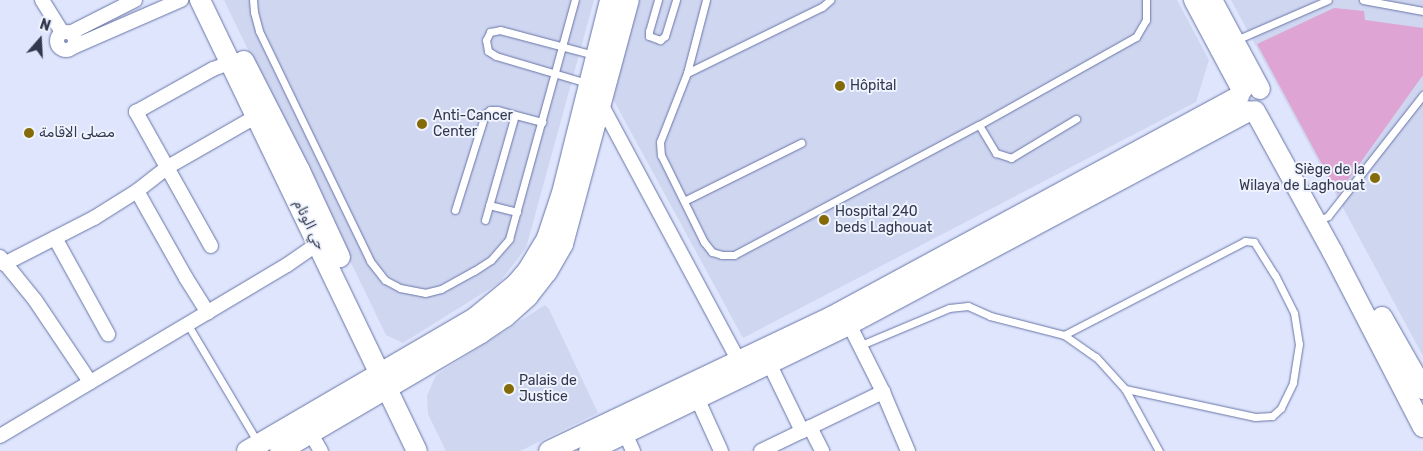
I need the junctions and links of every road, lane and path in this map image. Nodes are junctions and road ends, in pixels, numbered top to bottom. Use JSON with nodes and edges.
{"nodes":[{"id":1,"x":42,"y":0,"type":"edge"},
{"id":2,"x":134,"y":0,"type":"edge"},
{"id":3,"x":181,"y":0,"type":"edge"},
{"id":4,"x":200,"y":0,"type":"edge"},
{"id":5,"x":216,"y":0,"type":"edge"},
{"id":6,"x":253,"y":0,"type":"edge"},
{"id":7,"x":575,"y":0,"type":"edge"},
{"id":8,"x":610,"y":0,"type":"edge"},
{"id":9,"x":629,"y":0,"type":"edge"},
{"id":10,"x":658,"y":0,"type":"edge"},
{"id":11,"x":676,"y":0,"type":"edge"},
{"id":12,"x":706,"y":0,"type":"edge"},
{"id":13,"x":830,"y":0,"type":"edge"},
{"id":14,"x":1146,"y":0,"type":"edge"},
{"id":15,"x":1194,"y":0,"type":"edge"},
{"id":16,"x":1212,"y":0,"type":"edge"},
{"id":17,"x":1328,"y":0,"type":"edge"},
{"id":18,"x":1363,"y":0,"type":"edge"},
{"id":19,"x":1423,"y":11,"type":"edge"},
{"id":20,"x":66,"y":32,"type":"junction"},
{"id":21,"x":1234,"y":41,"type":"junction"},
{"id":22,"x":562,"y":48,"type":"junction"},
{"id":23,"x":597,"y":56,"type":"junction"},
{"id":24,"x":237,"y":60,"type":"junction"},
{"id":25,"x":554,"y":73,"type":"junction"},
{"id":26,"x":687,"y":73,"type":"junction"},
{"id":27,"x":590,"y":84,"type":"junction"},
{"id":28,"x":1423,"y":95,"type":"edge"},
{"id":29,"x":1252,"y":100,"type":"junction"},
{"id":30,"x":601,"y":104,"type":"junction"},
{"id":31,"x":263,"y":113,"type":"junction"},
{"id":32,"x":515,"y":115,"type":"junction"},
{"id":33,"x":1076,"y":119,"type":"dead end"},
{"id":34,"x":542,"y":122,"type":"junction"},
{"id":35,"x":980,"y":125,"type":"junction"},
{"id":36,"x":801,"y":143,"type":"dead end"},
{"id":37,"x":166,"y":168,"type":"junction"},
{"id":38,"x":137,"y":191,"type":"junction"},
{"id":39,"x":684,"y":201,"type":"junction"},
{"id":40,"x":489,"y":205,"type":"junction"},
{"id":41,"x":455,"y":210,"type":"dead end"},
{"id":42,"x":517,"y":212,"type":"junction"},
{"id":43,"x":1322,"y":218,"type":"junction"},
{"id":44,"x":485,"y":220,"type":"dead end"},
{"id":45,"x":55,"y":238,"type":"junction"},
{"id":46,"x":324,"y":239,"type":"junction"},
{"id":47,"x":211,"y":246,"type":"dead end"},
{"id":48,"x":2,"y":261,"type":"edge"},
{"id":49,"x":208,"y":313,"type":"junction"},
{"id":50,"x":846,"y":317,"type":"junction"},
{"id":51,"x":188,"y":325,"type":"junction"},
{"id":52,"x":108,"y":334,"type":"dead end"},
{"id":53,"x":1064,"y":335,"type":"junction"},
{"id":54,"x":861,"y":345,"type":"junction"},
{"id":55,"x":739,"y":361,"type":"junction"},
{"id":56,"x":769,"y":363,"type":"junction"},
{"id":57,"x":390,"y":376,"type":"junction"},
{"id":58,"x":90,"y":382,"type":"junction"},
{"id":59,"x":1125,"y":389,"type":"junction"},
{"id":60,"x":1423,"y":389,"type":"edge"},
{"id":61,"x":883,"y":392,"type":"junction"},
{"id":62,"x":697,"y":398,"type":"junction"},
{"id":63,"x":1423,"y":427,"type":"edge"},
{"id":64,"x":806,"y":429,"type":"junction"},
{"id":65,"x":625,"y":433,"type":"junction"},
{"id":66,"x":311,"y":434,"type":"junction"},
{"id":67,"x":0,"y":436,"type":"edge"},
{"id":68,"x":253,"y":448,"type":"edge"},
{"id":69,"x":280,"y":451,"type":"edge"},
{"id":70,"x":321,"y":451,"type":"edge"},
{"id":71,"x":417,"y":451,"type":"edge"},
{"id":72,"x":432,"y":451,"type":"edge"},
{"id":73,"x":549,"y":451,"type":"edge"},
{"id":74,"x":589,"y":451,"type":"edge"},
{"id":75,"x":633,"y":451,"type":"edge"},
{"id":76,"x":721,"y":451,"type":"edge"},
{"id":77,"x":761,"y":451,"type":"edge"},
{"id":78,"x":822,"y":451,"type":"edge"},
{"id":79,"x":908,"y":451,"type":"edge"},
{"id":80,"x":1159,"y":451,"type":"edge"}],
"edges":[{"from":1,"to":20,"type":"street"},
{"from":2,"to":20,"type":"street"},
{"from":3,"to":20,"type":"street"},
{"from":4,"to":24,"type":"street","name":"حي الوئام"},
{"from":5,"to":24,"type":"street","name":"حي الوئام"},
{"from":6,"to":42,"type":"lane"},
{"from":7,"to":22,"type":"lane"},
{"from":8,"to":23,"type":"street"},
{"from":9,"to":30,"type":"street"},
{"from":10,"to":11,"type":"lane"},
{"from":12,"to":26,"type":"lane"},
{"from":13,"to":26,"type":"lane"},
{"from":14,"to":35,"type":"lane"},
{"from":15,"to":29,"type":"street"},
{"from":16,"to":21,"type":"street"},
{"from":17,"to":21,"type":"lane"},
{"from":18,"to":19,"type":"lane"},
{"from":21,"to":29,"type":"street"},
{"from":22,"to":23,"type":"lane"},
{"from":22,"to":25,"type":"lane"},
{"from":22,"to":25,"type":"lane"},
{"from":23,"to":27,"type":"street"},
{"from":24,"to":31,"type":"street","name":"حي الوئام"},
{"from":24,"to":37,"type":"street"},
{"from":25,"to":27,"type":"lane"},
{"from":25,"to":34,"type":"lane"},
{"from":26,"to":39,"type":"lane"},
{"from":27,"to":57,"type":"street"},
{"from":28,"to":43,"type":"lane"},
{"from":29,"to":43,"type":"street"},
{"from":29,"to":50,"type":"street"},
{"from":30,"to":55,"type":"street"},
{"from":30,"to":57,"type":"street"},
{"from":31,"to":37,"type":"street"},
{"from":31,"to":46,"type":"street","name":"حي الوئام"},
{"from":32,"to":34,"type":"lane"},
{"from":32,"to":40,"type":"lane"},
{"from":32,"to":41,"type":"lane"},
{"from":33,"to":35,"type":"lane"},
{"from":34,"to":42,"type":"lane"},
{"from":35,"to":39,"type":"lane"},
{"from":36,"to":39,"type":"lane"},
{"from":37,"to":38,"type":"street"},
{"from":37,"to":47,"type":"street"},
{"from":38,"to":45,"type":"street"},
{"from":38,"to":49,"type":"street"},
{"from":40,"to":42,"type":"lane"},
{"from":40,"to":44,"type":"lane"},
{"from":43,"to":60,"type":"street"},
{"from":43,"to":63,"type":"street"},
{"from":45,"to":48,"type":"street"},
{"from":45,"to":52,"type":"street"},
{"from":46,"to":49,"type":"street"},
{"from":46,"to":57,"type":"street","name":"حي الوئام"},
{"from":48,"to":58,"type":"street"},
{"from":49,"to":51,"type":"street"},
{"from":50,"to":54,"type":"street"},
{"from":50,"to":55,"type":"street"},
{"from":50,"to":56,"type":"street"},
{"from":51,"to":58,"type":"street"},
{"from":51,"to":68,"type":"lane"},
{"from":53,"to":54,"type":"lane"},
{"from":53,"to":59,"type":"lane"},
{"from":53,"to":59,"type":"lane"},
{"from":54,"to":61,"type":"street"},
{"from":55,"to":73,"type":"street"},
{"from":56,"to":62,"type":"street"},
{"from":56,"to":64,"type":"street"},
{"from":57,"to":66,"type":"street"},
{"from":57,"to":68,"type":"street"},
{"from":57,"to":71,"type":"street","name":"حي الوئام"},
{"from":57,"to":72,"type":"street","name":"حي الوئام"},
{"from":58,"to":67,"type":"street"},
{"from":59,"to":80,"type":"lane"},
{"from":61,"to":64,"type":"street"},
{"from":61,"to":79,"type":"street"},
{"from":62,"to":65,"type":"street"},
{"from":62,"to":76,"type":"street"},
{"from":64,"to":77,"type":"street"},
{"from":64,"to":78,"type":"street"},
{"from":65,"to":74,"type":"street"},
{"from":65,"to":75,"type":"street"},
{"from":66,"to":69,"type":"street"},
{"from":66,"to":70,"type":"street"}]}
